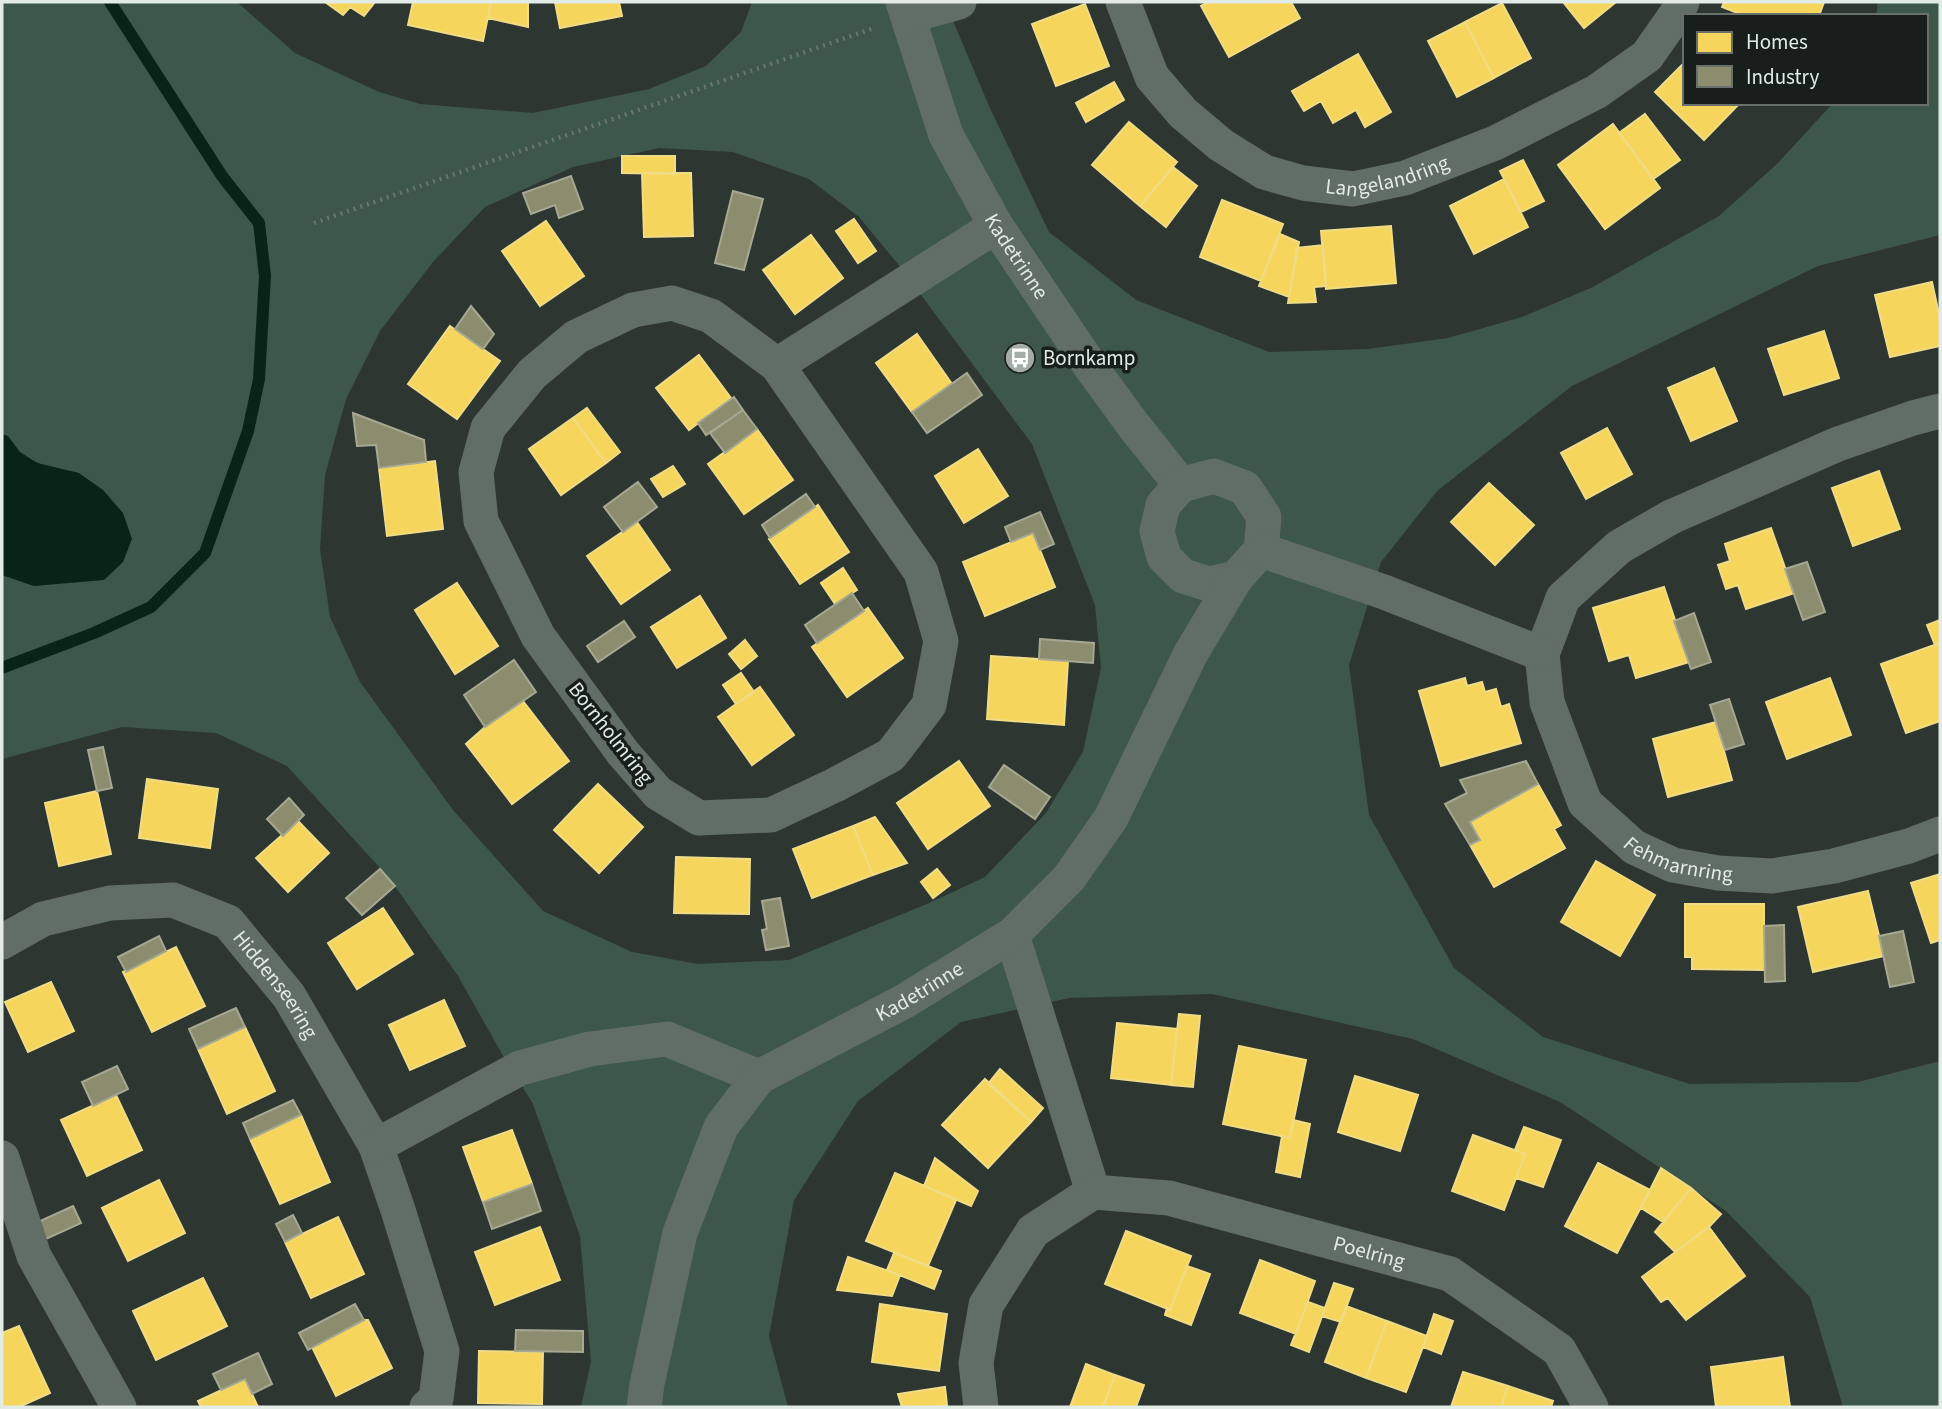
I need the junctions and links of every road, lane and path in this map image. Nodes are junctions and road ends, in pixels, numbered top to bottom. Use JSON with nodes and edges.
{"nodes":[{"id":1,"x":959,"y":2,"type":"edge"},
{"id":2,"x":1123,"y":2,"type":"edge"},
{"id":3,"x":1682,"y":2,"type":"edge"},
{"id":4,"x":905,"y":9,"type":"edge"},
{"id":5,"x":314,"y":223,"type":"dead end"},
{"id":6,"x":996,"y":226,"type":"junction"},
{"id":7,"x":776,"y":365,"type":"junction"},
{"id":8,"x":1940,"y":411,"type":"edge"},
{"id":9,"x":1181,"y":485,"type":"junction"},
{"id":10,"x":1261,"y":550,"type":"junction"},
{"id":11,"x":1236,"y":578,"type":"junction"},
{"id":12,"x":1542,"y":654,"type":"junction"},
{"id":13,"x":1940,"y":834,"type":"edge"},
{"id":14,"x":1012,"y":935,"type":"junction"},
{"id":15,"x":2,"y":942,"type":"edge"},
{"id":16,"x":759,"y":1077,"type":"junction"},
{"id":17,"x":376,"y":1146,"type":"junction"},
{"id":18,"x":2,"y":1158,"type":"edge"},
{"id":19,"x":1093,"y":1192,"type":"junction"},
{"id":20,"x":119,"y":1407,"type":"edge"},
{"id":21,"x":427,"y":1407,"type":"edge"},
{"id":22,"x":644,"y":1407,"type":"edge"},
{"id":23,"x":981,"y":1407,"type":"edge"},
{"id":24,"x":1591,"y":1407,"type":"edge"}],
"edges":[{"from":1,"to":4,"type":"street"},
{"from":2,"to":3,"type":"street","name":"Langelandring"},
{"from":4,"to":5,"type":"path"},
{"from":4,"to":6,"type":"street","name":"Kadetrinne"},
{"from":6,"to":7,"type":"street"},
{"from":6,"to":9,"type":"street","name":"Kadetrinne"},
{"from":7,"to":7,"type":"street","name":"Bornholmring"},
{"from":8,"to":12,"type":"street","name":"Fehmarnring"},
{"from":9,"to":10,"type":"street"},
{"from":9,"to":11,"type":"street"},
{"from":10,"to":11,"type":"street","name":"Kadetrinne"},
{"from":10,"to":12,"type":"street"},
{"from":11,"to":14,"type":"street","name":"Kadetrinne"},
{"from":12,"to":13,"type":"street","name":"Fehmarnring"},
{"from":14,"to":16,"type":"street","name":"Kadetrinne"},
{"from":14,"to":19,"type":"street"},
{"from":15,"to":17,"type":"street","name":"Hiddenseering"},
{"from":16,"to":17,"type":"street"},
{"from":16,"to":22,"type":"street","name":"Kadetrinne"},
{"from":17,"to":21,"type":"street","name":"Hiddenseering"},
{"from":18,"to":20,"type":"street"},
{"from":19,"to":23,"type":"street"},
{"from":19,"to":24,"type":"street","name":"Poelring"}]}
